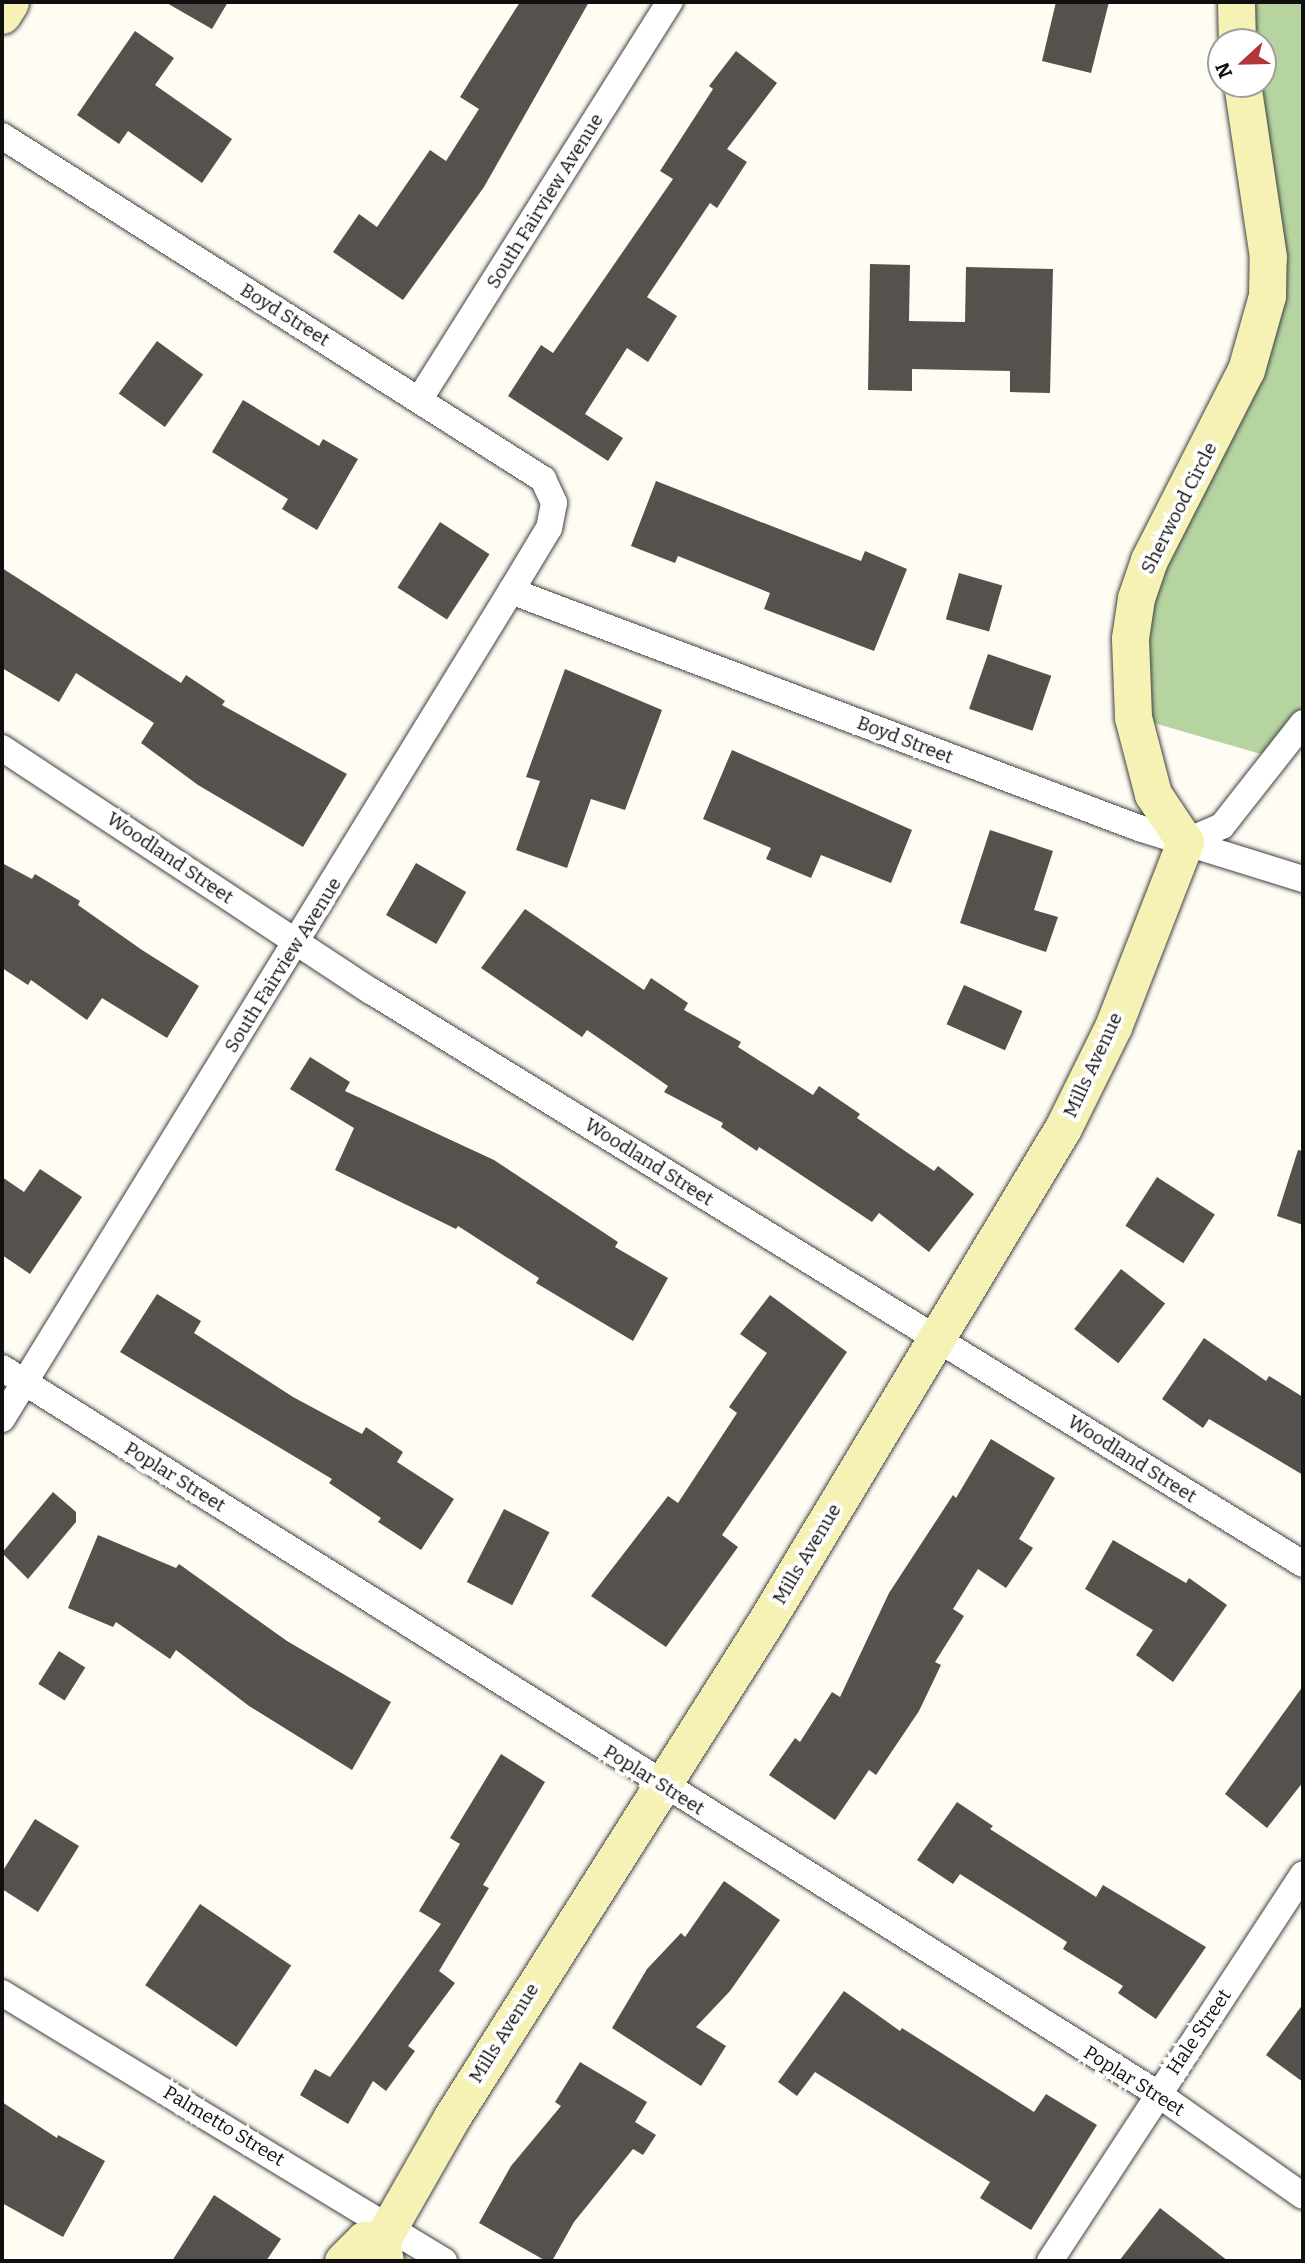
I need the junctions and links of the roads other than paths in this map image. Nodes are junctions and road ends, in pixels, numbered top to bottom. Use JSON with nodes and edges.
{"nodes":[{"id":1,"x":10,"y":2,"type":"edge"},
{"id":2,"x":670,"y":2,"type":"edge"},
{"id":3,"x":1236,"y":2,"type":"edge"},
{"id":4,"x":2,"y":15,"type":"edge"},
{"id":5,"x":1237,"y":28,"type":"edge"},
{"id":6,"x":1244,"y":98,"type":"edge"},
{"id":7,"x":2,"y":136,"type":"edge"},
{"id":8,"x":419,"y":400,"type":"junction"},
{"id":9,"x":554,"y":506,"type":"joint"},
{"id":10,"x":511,"y":591,"type":"junction"},
{"id":11,"x":1303,"y":723,"type":"edge"},
{"id":12,"x":2,"y":748,"type":"edge"},
{"id":13,"x":1185,"y":842,"type":"junction"},
{"id":14,"x":1303,"y":879,"type":"edge"},
{"id":15,"x":297,"y":942,"type":"junction"},
{"id":16,"x":936,"y":1339,"type":"junction"},
{"id":17,"x":2,"y":1368,"type":"edge"},
{"id":18,"x":25,"y":1382,"type":"junction"},
{"id":19,"x":2,"y":1419,"type":"edge"},
{"id":20,"x":1303,"y":1564,"type":"edge"},
{"id":21,"x":660,"y":1785,"type":"junction"},
{"id":22,"x":1303,"y":1874,"type":"edge"},
{"id":23,"x":2,"y":1993,"type":"edge"},
{"id":24,"x":1158,"y":2094,"type":"junction"},
{"id":25,"x":1303,"y":2196,"type":"edge"},
{"id":26,"x":385,"y":2243,"type":"edge"},
{"id":27,"x":343,"y":2261,"type":"edge"},
{"id":28,"x":444,"y":2261,"type":"edge"},
{"id":29,"x":1050,"y":2261,"type":"edge"}],
"edges":[{"from":1,"to":4,"type":"street"},
{"from":2,"to":8,"type":"street","name":"South Fairview Avenue"},
{"from":3,"to":5,"type":"street"},
{"from":6,"to":13,"type":"street","name":"Sherwood Circle"},
{"from":7,"to":8,"type":"street","name":"Boyd Street"},
{"from":8,"to":9,"type":"street","name":"Boyd Street"},
{"from":9,"to":10,"type":"street","name":"South Fairview Avenue"},
{"from":10,"to":13,"type":"street","name":"Boyd Street"},
{"from":10,"to":15,"type":"street","name":"South Fairview Avenue"},
{"from":11,"to":13,"type":"street"},
{"from":12,"to":15,"type":"street","name":"Woodland Street"},
{"from":13,"to":14,"type":"street","name":"Boyd Street"},
{"from":13,"to":16,"type":"street","name":"Mills Avenue"},
{"from":15,"to":16,"type":"street","name":"Woodland Street"},
{"from":15,"to":18,"type":"street","name":"South Fairview Avenue"},
{"from":16,"to":20,"type":"street","name":"Woodland Street"},
{"from":16,"to":21,"type":"street","name":"Mills Avenue"},
{"from":17,"to":18,"type":"street","name":"Poplar Street"},
{"from":18,"to":19,"type":"street","name":"South Fairview Avenue"},
{"from":18,"to":21,"type":"street","name":"Poplar Street"},
{"from":21,"to":24,"type":"street","name":"Poplar Street"},
{"from":21,"to":26,"type":"street","name":"Mills Avenue"},
{"from":22,"to":24,"type":"street","name":"Hale Street"},
{"from":23,"to":26,"type":"street","name":"Palmetto Street"},
{"from":24,"to":25,"type":"street","name":"Poplar Street"},
{"from":24,"to":29,"type":"street","name":"Hale Street"},
{"from":26,"to":27,"type":"street"},
{"from":26,"to":28,"type":"street","name":"Palmetto Street"}]}
